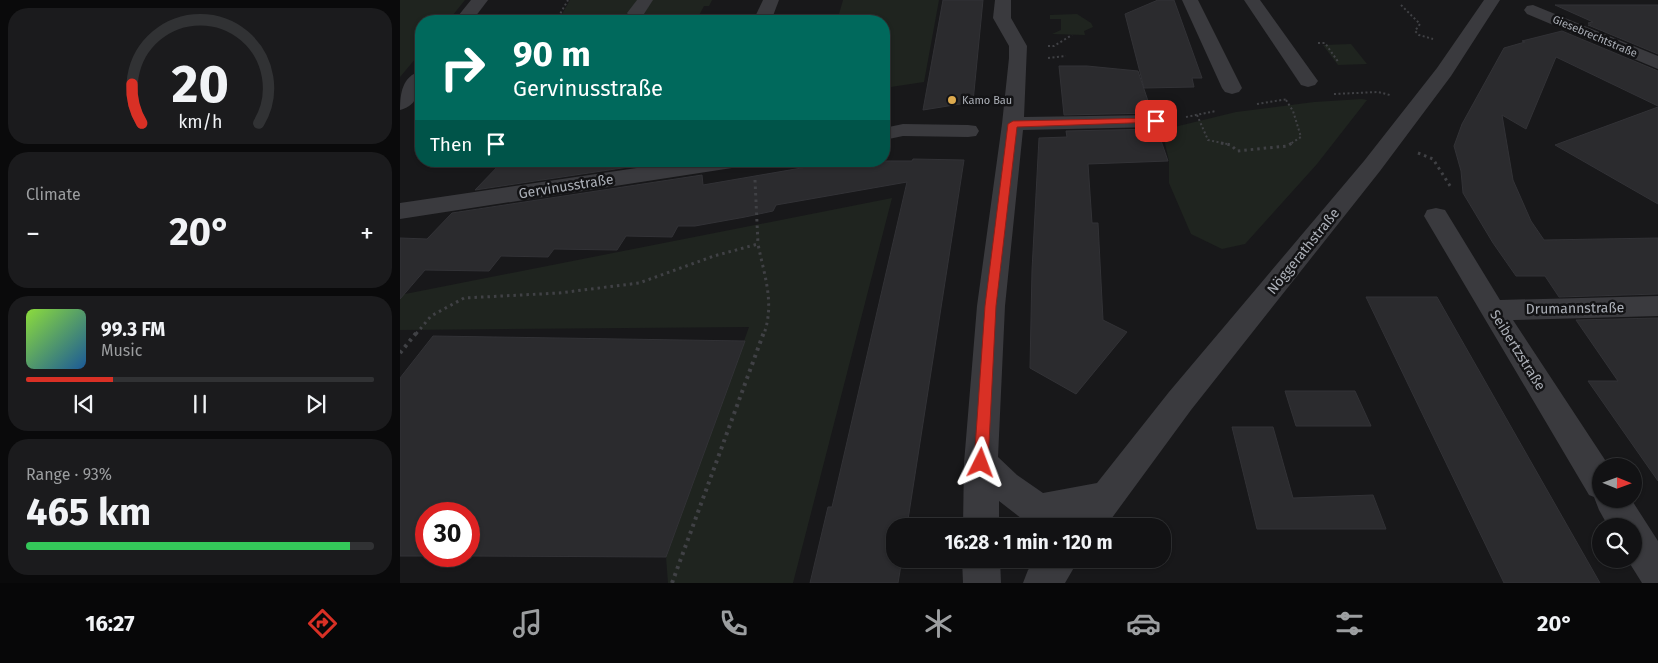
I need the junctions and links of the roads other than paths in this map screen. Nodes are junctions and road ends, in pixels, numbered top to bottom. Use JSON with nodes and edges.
{"nodes":[{"id":1,"x":480,"y":0,"type":"edge"},
{"id":2,"x":771,"y":0,"type":"edge"},
{"id":3,"x":1003,"y":0,"type":"edge"},
{"id":4,"x":1190,"y":0,"type":"edge"},
{"id":5,"x":1252,"y":0,"type":"edge"},
{"id":6,"x":1492,"y":0,"type":"edge"},
{"id":7,"x":1533,"y":10,"type":"dead end"},
{"id":8,"x":468,"y":15,"type":"edge"},
{"id":9,"x":765,"y":15,"type":"edge"},
{"id":10,"x":1658,"y":64,"type":"edge"},
{"id":11,"x":1308,"y":81,"type":"dead end"},
{"id":12,"x":415,"y":85,"type":"edge"},
{"id":13,"x":1232,"y":88,"type":"dead end"},
{"id":14,"x":400,"y":104,"type":"edge"},
{"id":15,"x":1156,"y":121,"type":"dead end"},
{"id":16,"x":1013,"y":124,"type":"junction"},
{"id":17,"x":968,"y":131,"type":"dead end"},
{"id":18,"x":890,"y":133,"type":"edge"},
{"id":19,"x":692,"y":167,"type":"edge"},
{"id":20,"x":400,"y":211,"type":"edge"},
{"id":21,"x":1436,"y":216,"type":"dead end"},
{"id":22,"x":1658,"y":306,"type":"edge"},
{"id":23,"x":1492,"y":310,"type":"junction"},
{"id":24,"x":981,"y":463,"type":"junction"},
{"id":25,"x":1592,"y":470,"type":"edge"},
{"id":26,"x":1107,"y":498,"type":"junction"},
{"id":27,"x":981,"y":518,"type":"edge"},
{"id":28,"x":1091,"y":518,"type":"edge"},
{"id":29,"x":1642,"y":549,"type":"edge"},
{"id":30,"x":982,"y":568,"type":"edge"},
{"id":31,"x":1053,"y":568,"type":"edge"},
{"id":32,"x":1658,"y":574,"type":"edge"},
{"id":33,"x":982,"y":583,"type":"edge"},
{"id":34,"x":1042,"y":583,"type":"edge"}],
"edges":[{"from":1,"to":8,"type":"street"},
{"from":2,"to":9,"type":"street"},
{"from":3,"to":16,"type":"street"},
{"from":4,"to":13,"type":"street"},
{"from":5,"to":11,"type":"street"},
{"from":6,"to":26,"type":"street","name":"Nöggerathstraße"},
{"from":7,"to":10,"type":"street","name":"Giesebrechtstraße"},
{"from":12,"to":14,"type":"street"},
{"from":15,"to":16,"type":"street"},
{"from":16,"to":24,"type":"street"},
{"from":17,"to":18,"type":"street"},
{"from":19,"to":20,"type":"street","name":"Gervinusstraße"},
{"from":21,"to":23,"type":"street","name":"Seibertzstraße"},
{"from":22,"to":23,"type":"street","name":"Drumannstraße"},
{"from":23,"to":25,"type":"street","name":"Seibertzstraße"},
{"from":24,"to":26,"type":"street"},
{"from":24,"to":27,"type":"street"},
{"from":26,"to":28,"type":"street","name":"Nöggerathstraße"},
{"from":29,"to":32,"type":"street"},
{"from":30,"to":33,"type":"street"},
{"from":31,"to":34,"type":"street"}]}
